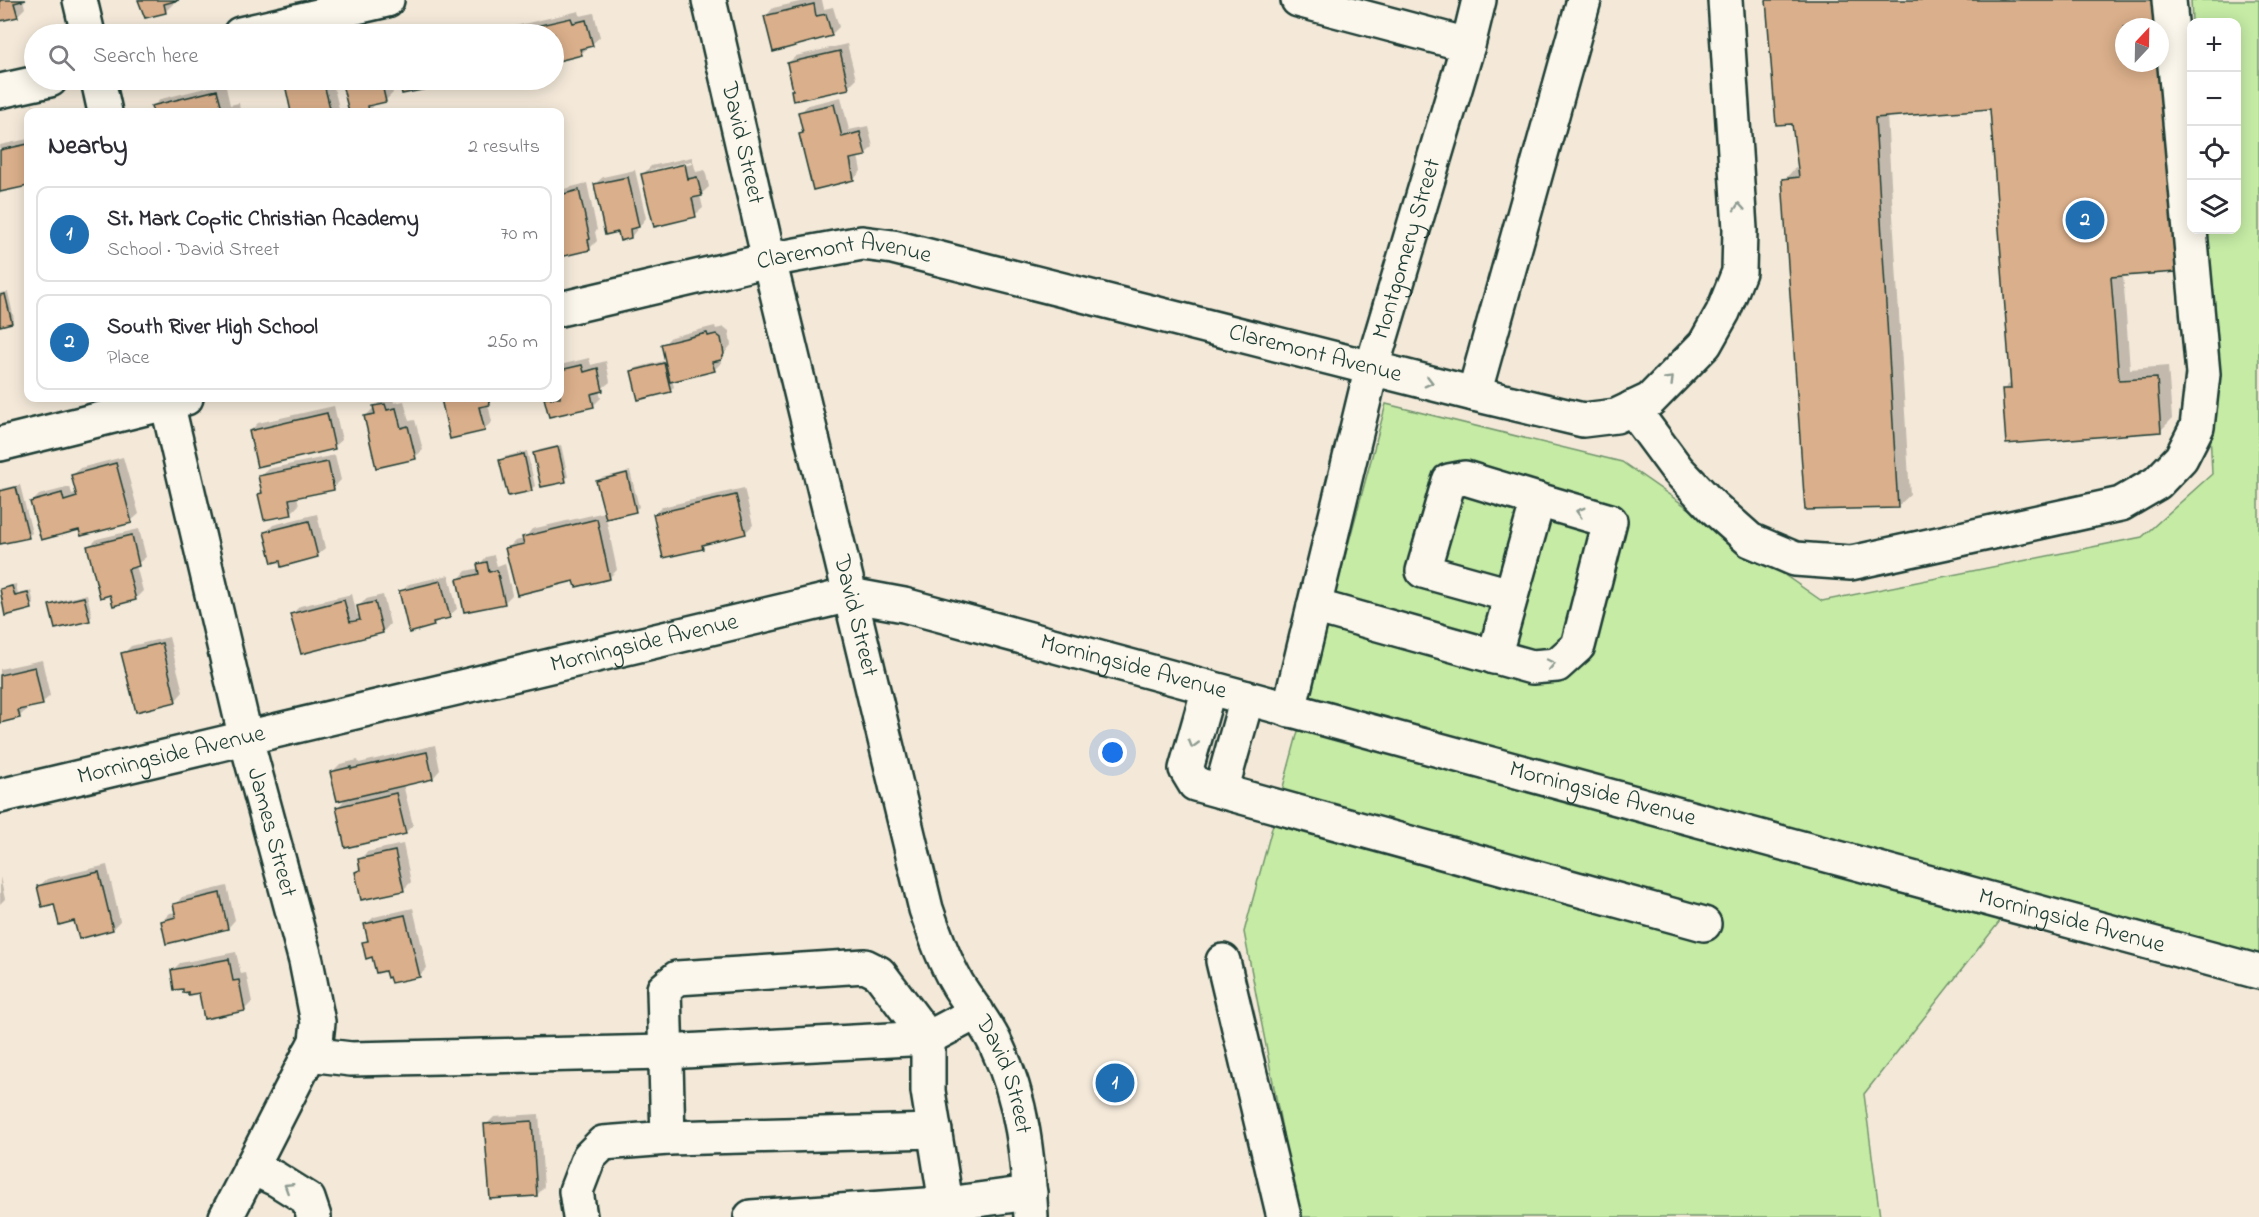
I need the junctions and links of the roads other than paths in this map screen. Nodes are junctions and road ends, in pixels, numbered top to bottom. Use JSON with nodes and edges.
{"nodes":[{"id":1,"x":80,"y":0,"type":"edge"},
{"id":2,"x":387,"y":0,"type":"edge"},
{"id":3,"x":709,"y":0,"type":"edge"},
{"id":4,"x":1298,"y":0,"type":"edge"},
{"id":5,"x":1479,"y":0,"type":"edge"},
{"id":6,"x":1584,"y":0,"type":"edge"},
{"id":7,"x":1725,"y":0,"type":"edge"},
{"id":8,"x":2169,"y":0,"type":"edge"},
{"id":9,"x":86,"y":24,"type":"edge"},
{"id":10,"x":283,"y":24,"type":"edge"},
{"id":11,"x":1468,"y":45,"type":"junction"},
{"id":12,"x":24,"y":86,"type":"edge"},
{"id":13,"x":100,"y":90,"type":"edge"},
{"id":14,"x":0,"y":91,"type":"edge"},
{"id":15,"x":104,"y":108,"type":"edge"},
{"id":16,"x":769,"y":260,"type":"junction"},
{"id":17,"x":564,"y":308,"type":"edge"},
{"id":18,"x":1372,"y":367,"type":"junction"},
{"id":19,"x":1474,"y":394,"type":"junction"},
{"id":20,"x":161,"y":402,"type":"edge"},
{"id":21,"x":174,"y":402,"type":"edge"},
{"id":22,"x":1632,"y":408,"type":"junction"},
{"id":23,"x":0,"y":444,"type":"edge"},
{"id":24,"x":1538,"y":500,"type":"junction"},
{"id":25,"x":850,"y":595,"type":"junction"},
{"id":26,"x":1510,"y":595,"type":"junction"},
{"id":27,"x":1314,"y":606,"type":"junction"},
{"id":28,"x":1494,"y":657,"type":"junction"},
{"id":29,"x":1209,"y":688,"type":"junction"},
{"id":30,"x":1247,"y":698,"type":"junction"},
{"id":31,"x":1289,"y":710,"type":"junction"},
{"id":32,"x":246,"y":739,"type":"junction"},
{"id":33,"x":1221,"y":791,"type":"junction"},
{"id":34,"x":0,"y":796,"type":"edge"},
{"id":35,"x":1704,"y":924,"type":"dead end"},
{"id":36,"x":1223,"y":961,"type":"dead end"},
{"id":37,"x":2259,"y":972,"type":"edge"},
{"id":38,"x":977,"y":1012,"type":"junction"},
{"id":39,"x":928,"y":1038,"type":"junction"},
{"id":40,"x":665,"y":1052,"type":"junction"},
{"id":41,"x":309,"y":1054,"type":"junction"},
{"id":42,"x":935,"y":1131,"type":"junction"},
{"id":43,"x":668,"y":1138,"type":"junction"},
{"id":44,"x":251,"y":1167,"type":"junction"},
{"id":45,"x":1031,"y":1205,"type":"edge"},
{"id":46,"x":953,"y":1210,"type":"edge"},
{"id":47,"x":226,"y":1217,"type":"edge"},
{"id":48,"x":314,"y":1217,"type":"edge"},
{"id":49,"x":580,"y":1217,"type":"edge"},
{"id":50,"x":751,"y":1217,"type":"edge"},
{"id":51,"x":1284,"y":1217,"type":"edge"}],
"edges":[{"from":1,"to":9,"type":"street"},
{"from":2,"to":10,"type":"street"},
{"from":3,"to":16,"type":"street","name":"David Street"},
{"from":4,"to":11,"type":"street"},
{"from":5,"to":11,"type":"street","name":"Montgomery Street"},
{"from":6,"to":19,"type":"street"},
{"from":22,"to":7,"type":"street","name":"Claremont Avenue","one_way":true},
{"from":8,"to":22,"type":"street"},
{"from":11,"to":18,"type":"street","name":"Montgomery Street"},
{"from":12,"to":14,"type":"street"},
{"from":13,"to":15,"type":"street"},
{"from":16,"to":17,"type":"street","name":"Claremont Avenue"},
{"from":16,"to":18,"type":"street","name":"Claremont Avenue"},
{"from":16,"to":25,"type":"street","name":"David Street"},
{"from":18,"to":19,"type":"street","name":"Claremont Avenue","one_way":true},
{"from":18,"to":27,"type":"street","name":"Montgomery Street"},
{"from":19,"to":22,"type":"street","name":"Claremont Avenue"},
{"from":20,"to":23,"type":"street"},
{"from":21,"to":32,"type":"street","name":"James Street"},
{"from":24,"to":26,"type":"street"},
{"from":24,"to":26,"type":"street"},
{"from":28,"to":24,"type":"street","one_way":true},
{"from":25,"to":29,"type":"street","name":"Morningside Avenue"},
{"from":25,"to":32,"type":"street","name":"Morningside Avenue"},
{"from":25,"to":38,"type":"street","name":"David Street"},
{"from":26,"to":28,"type":"street"},
{"from":27,"to":28,"type":"street"},
{"from":27,"to":31,"type":"street","name":"Montgomery Street"},
{"from":29,"to":30,"type":"street","name":"Morningside Avenue"},
{"from":29,"to":33,"type":"street","one_way":true},
{"from":30,"to":31,"type":"street","name":"Morningside Avenue"},
{"from":30,"to":33,"type":"street"},
{"from":31,"to":37,"type":"street","name":"Morningside Avenue"},
{"from":32,"to":34,"type":"street","name":"Morningside Avenue"},
{"from":32,"to":41,"type":"street","name":"James Street"},
{"from":33,"to":35,"type":"street"},
{"from":36,"to":51,"type":"street"},
{"from":38,"to":39,"type":"street"},
{"from":38,"to":45,"type":"street","name":"David Street"},
{"from":39,"to":40,"type":"street"},
{"from":39,"to":40,"type":"street"},
{"from":39,"to":42,"type":"street"},
{"from":40,"to":41,"type":"street"},
{"from":40,"to":43,"type":"street"},
{"from":41,"to":44,"type":"street","name":"James Street"},
{"from":42,"to":43,"type":"street"},
{"from":42,"to":46,"type":"street"},
{"from":43,"to":49,"type":"street"},
{"from":44,"to":47,"type":"street","name":"James Street"},
{"from":48,"to":44,"type":"street","one_way":true},
{"from":45,"to":46,"type":"street"},
{"from":46,"to":50,"type":"street"}]}
